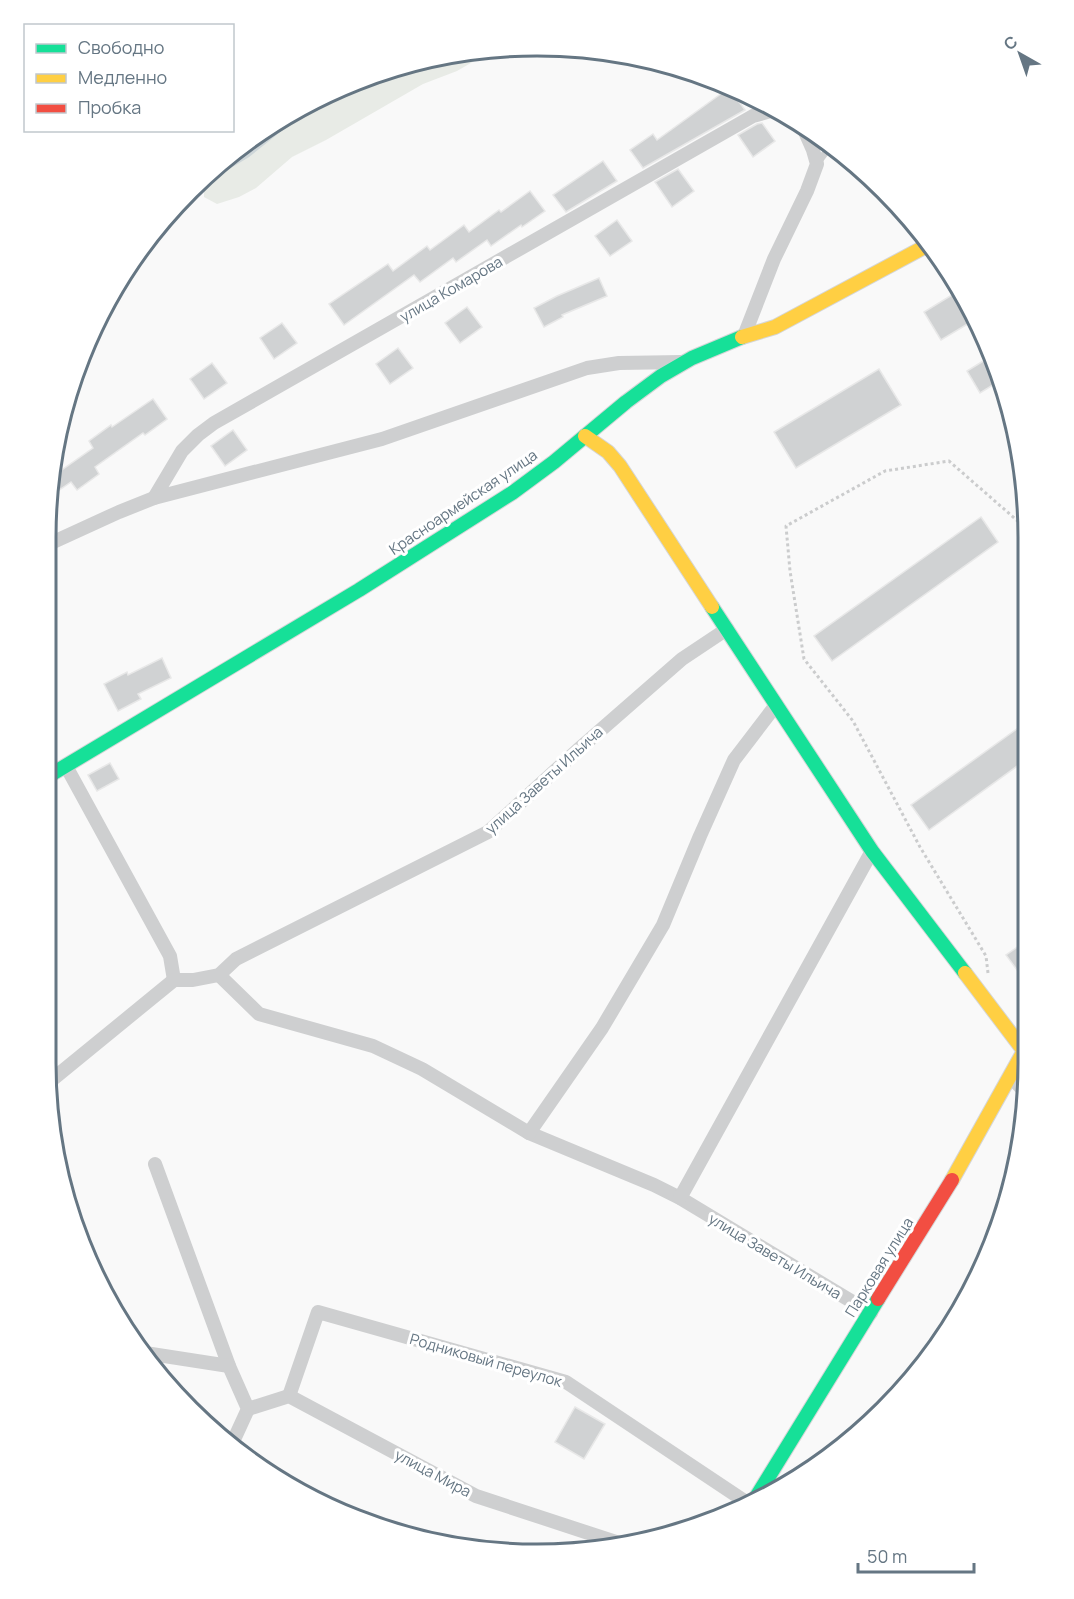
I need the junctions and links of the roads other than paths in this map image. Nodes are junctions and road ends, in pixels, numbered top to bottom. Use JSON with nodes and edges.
{"nodes":[{"id":1,"x":765,"y":113,"type":"edge"},
{"id":2,"x":808,"y":139,"type":"edge"},
{"id":3,"x":826,"y":152,"type":"edge"},
{"id":4,"x":817,"y":164,"type":"junction"},
{"id":5,"x":922,"y":248,"type":"edge"},
{"id":6,"x":744,"y":336,"type":"junction"},
{"id":7,"x":684,"y":362,"type":"junction"},
{"id":8,"x":585,"y":435,"type":"junction"},
{"id":9,"x":154,"y":498,"type":"junction"},
{"id":10,"x":56,"y":541,"type":"edge"},
{"id":11,"x":727,"y":629,"type":"junction"},
{"id":12,"x":776,"y":705,"type":"junction"},
{"id":13,"x":56,"y":768,"type":"edge"},
{"id":14,"x":56,"y":772,"type":"edge"},
{"id":15,"x":872,"y":851,"type":"junction"},
{"id":16,"x":219,"y":975,"type":"junction"},
{"id":17,"x":174,"y":980,"type":"junction"},
{"id":18,"x":1018,"y":1041,"type":"edge"},
{"id":19,"x":1018,"y":1064,"type":"edge"},
{"id":20,"x":56,"y":1076,"type":"edge"},
{"id":21,"x":1011,"y":1077,"type":"junction"},
{"id":22,"x":1017,"y":1084,"type":"edge"},
{"id":23,"x":529,"y":1133,"type":"junction"},
{"id":24,"x":155,"y":1164,"type":"dead end"},
{"id":25,"x":680,"y":1198,"type":"junction"},
{"id":26,"x":871,"y":1313,"type":"junction"},
{"id":27,"x":155,"y":1354,"type":"edge"},
{"id":28,"x":229,"y":1366,"type":"junction"},
{"id":29,"x":289,"y":1396,"type":"junction"},
{"id":30,"x":248,"y":1409,"type":"junction"},
{"id":31,"x":235,"y":1437,"type":"edge"},
{"id":32,"x":762,"y":1487,"type":"edge"},
{"id":33,"x":740,"y":1498,"type":"edge"},
{"id":34,"x":605,"y":1538,"type":"edge"}],
"edges":[{"from":1,"to":9,"type":"street","name":"улица Комарова"},
{"from":2,"to":4,"type":"street"},
{"from":3,"to":4,"type":"lane"},
{"from":4,"to":6,"type":"street"},
{"from":5,"to":6,"type":"street","name":"Красноармейская улица"},
{"from":6,"to":7,"type":"street","name":"Красноармейская улица"},
{"from":7,"to":8,"type":"street","name":"Красноармейская улица"},
{"from":7,"to":9,"type":"street"},
{"from":8,"to":11,"type":"street"},
{"from":8,"to":13,"type":"street","name":"Красноармейская улица"},
{"from":9,"to":10,"type":"street"},
{"from":11,"to":12,"type":"street"},
{"from":11,"to":16,"type":"street","name":"улица Заветы Ильича"},
{"from":12,"to":15,"type":"street"},
{"from":12,"to":23,"type":"street"},
{"from":14,"to":17,"type":"street"},
{"from":15,"to":18,"type":"street"},
{"from":15,"to":25,"type":"street"},
{"from":16,"to":17,"type":"street"},
{"from":16,"to":23,"type":"street","name":"улица Заветы Ильича"},
{"from":17,"to":20,"type":"street"},
{"from":19,"to":21,"type":"street","name":"Парковая улица"},
{"from":21,"to":22,"type":"street"},
{"from":21,"to":26,"type":"street","name":"Парковая улица"},
{"from":23,"to":25,"type":"street","name":"улица Заветы Ильича"},
{"from":24,"to":28,"type":"street"},
{"from":25,"to":26,"type":"street","name":"улица Заветы Ильича"},
{"from":26,"to":32,"type":"street","name":"Парковая улица"},
{"from":27,"to":28,"type":"street"},
{"from":28,"to":30,"type":"street"},
{"from":29,"to":30,"type":"street"},
{"from":29,"to":33,"type":"street","name":"Родниковый переулок"},
{"from":29,"to":34,"type":"street","name":"улица Мира"},
{"from":30,"to":31,"type":"street"}]}
